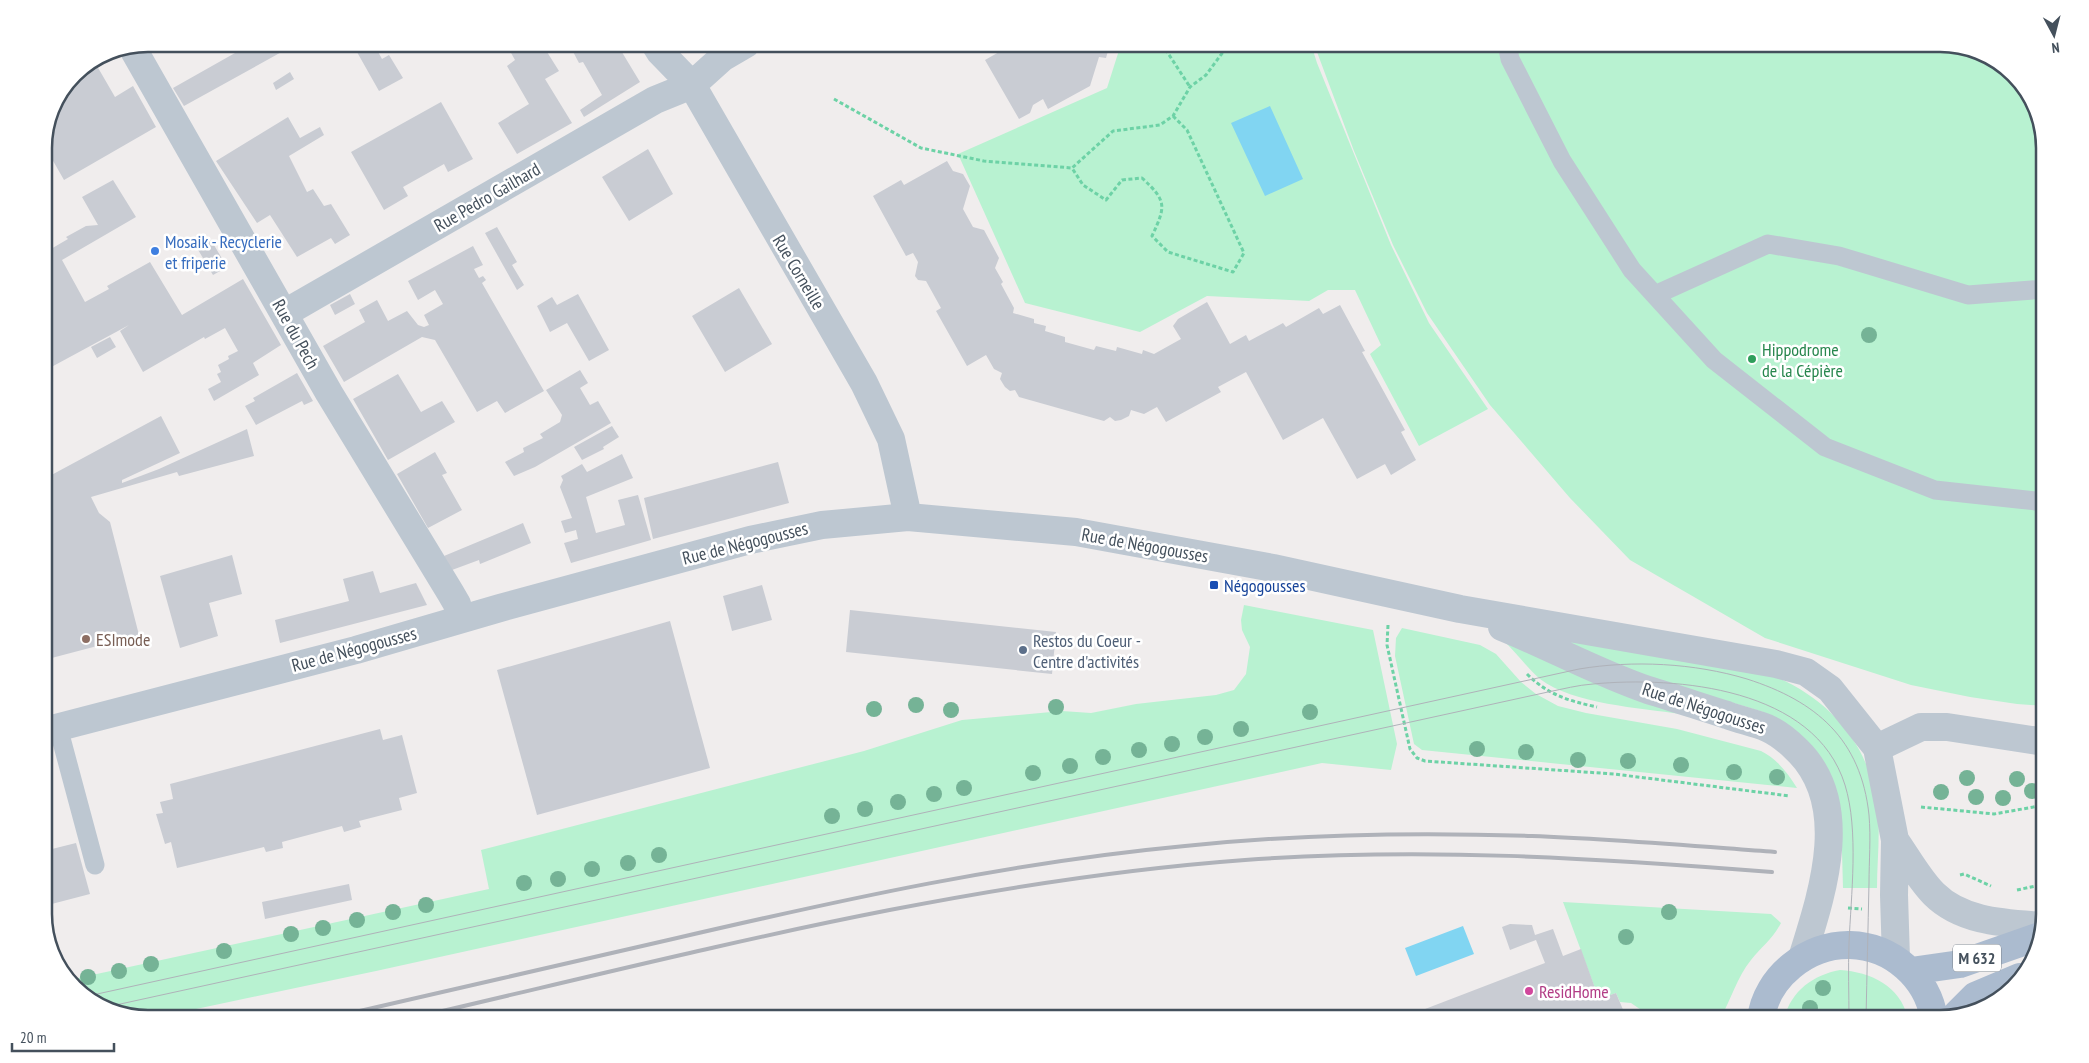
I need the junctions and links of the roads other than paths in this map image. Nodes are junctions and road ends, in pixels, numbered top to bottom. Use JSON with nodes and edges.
{"nodes":[{"id":1,"x":1509,"y":52,"type":"edge"},
{"id":2,"x":661,"y":53,"type":"edge"},
{"id":3,"x":731,"y":53,"type":"edge"},
{"id":4,"x":136,"y":54,"type":"edge"},
{"id":5,"x":692,"y":86,"type":"junction"},
{"id":6,"x":2036,"y":290,"type":"edge"},
{"id":7,"x":1655,"y":295,"type":"junction"},
{"id":8,"x":285,"y":313,"type":"junction"},
{"id":9,"x":2036,"y":501,"type":"edge"},
{"id":10,"x":908,"y":517,"type":"junction"},
{"id":11,"x":1460,"y":609,"type":"junction"},
{"id":12,"x":460,"y":619,"type":"junction"},
{"id":13,"x":53,"y":728,"type":"edge"},
{"id":14,"x":53,"y":735,"type":"edge"},
{"id":15,"x":2036,"y":741,"type":"edge"},
{"id":16,"x":1877,"y":748,"type":"junction"},
{"id":17,"x":1895,"y":840,"type":"junction"},
{"id":18,"x":95,"y":865,"type":"dead end"},
{"id":19,"x":2036,"y":926,"type":"edge"},
{"id":20,"x":2033,"y":938,"type":"edge"},
{"id":21,"x":1802,"y":958,"type":"junction"},
{"id":22,"x":1903,"y":965,"type":"junction"},
{"id":23,"x":2010,"y":981,"type":"edge"},
{"id":24,"x":1964,"y":1008,"type":"edge"},
{"id":25,"x":1763,"y":1010,"type":"edge"},
{"id":26,"x":1932,"y":1010,"type":"edge"}],
"edges":[{"from":1,"to":7,"type":"lane"},
{"from":2,"to":5,"type":"street","name":"Rue Corneille"},
{"from":3,"to":5,"type":"street"},
{"from":4,"to":8,"type":"street","name":"Rue du Pech"},
{"from":5,"to":8,"type":"street","name":"Rue Pedro Gailhard"},
{"from":5,"to":10,"type":"street","name":"Rue Corneille"},
{"from":6,"to":7,"type":"lane"},
{"from":7,"to":9,"type":"lane"},
{"from":8,"to":12,"type":"street","name":"Rue du Pech"},
{"from":10,"to":11,"type":"street","name":"Rue de Négogousses"},
{"from":10,"to":12,"type":"street","name":"Rue de Négogousses"},
{"from":11,"to":16,"type":"street","name":"Rue de Négogousses"},
{"from":11,"to":21,"type":"street","name":"Rue de Négogousses"},
{"from":12,"to":13,"type":"street","name":"Rue de Négogousses"},
{"from":14,"to":18,"type":"lane"},
{"from":15,"to":16,"type":"street"},
{"from":16,"to":17,"type":"street","name":"Rue de Négogousses"},
{"from":17,"to":19,"type":"street","name":"Rue de Négogousses"},
{"from":17,"to":22,"type":"street","name":"Rue de Négogousses"},
{"from":20,"to":22,"type":"main road","number":"M 632"},
{"from":21,"to":22,"type":"main road"},
{"from":21,"to":25,"type":"main road"},
{"from":22,"to":26,"type":"main road"},
{"from":23,"to":24,"type":"main road"}]}
